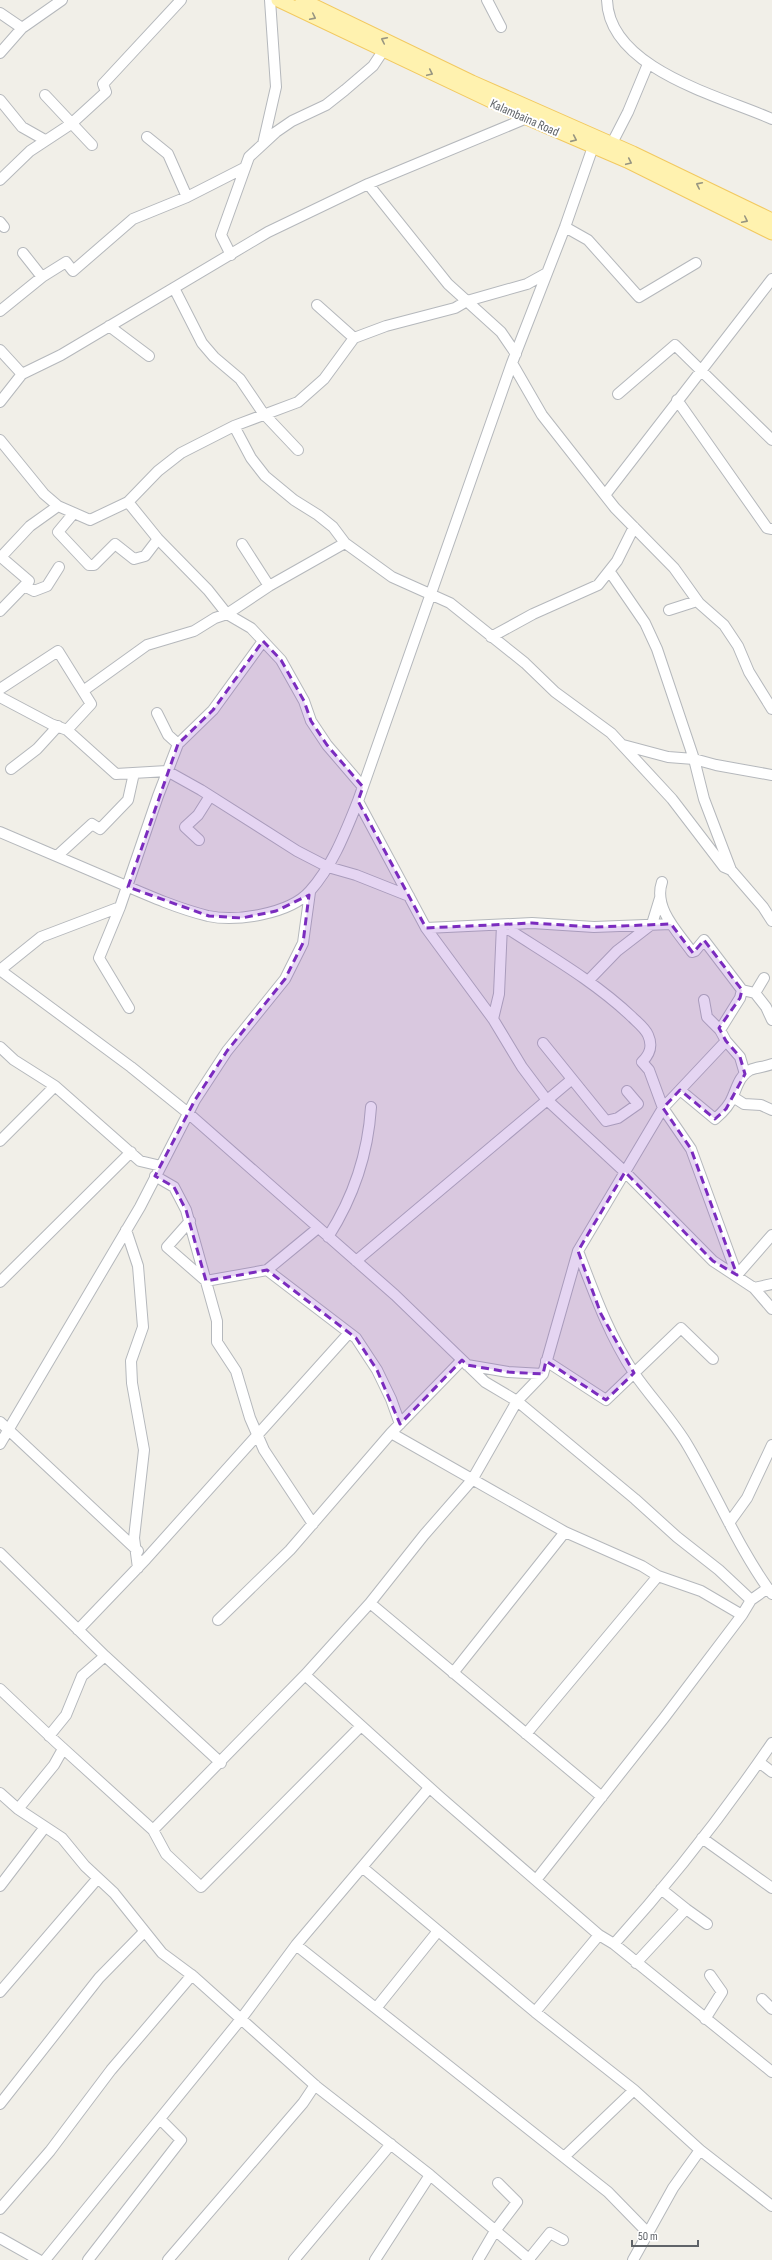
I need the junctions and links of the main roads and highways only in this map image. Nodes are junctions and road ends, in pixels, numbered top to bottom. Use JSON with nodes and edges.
{"nodes":[{"id":1,"x":278,"y":0,"type":"edge"},
{"id":2,"x":302,"y":0,"type":"edge"},
{"id":3,"x":595,"y":142,"type":"junction"},
{"id":4,"x":609,"y":148,"type":"junction"},
{"id":5,"x":772,"y":220,"type":"edge"},
{"id":6,"x":772,"y":233,"type":"edge"}],
"edges":[{"from":1,"to":3,"type":"main road","name":"Kalambaina Road","one_way":true},
{"from":3,"to":2,"type":"main road","one_way":true},
{"from":3,"to":4,"type":"main road","name":"Kalambaina Road"},
{"from":5,"to":4,"type":"main road","one_way":true},
{"from":4,"to":6,"type":"main road","name":"Kalambaina Road","one_way":true}]}
